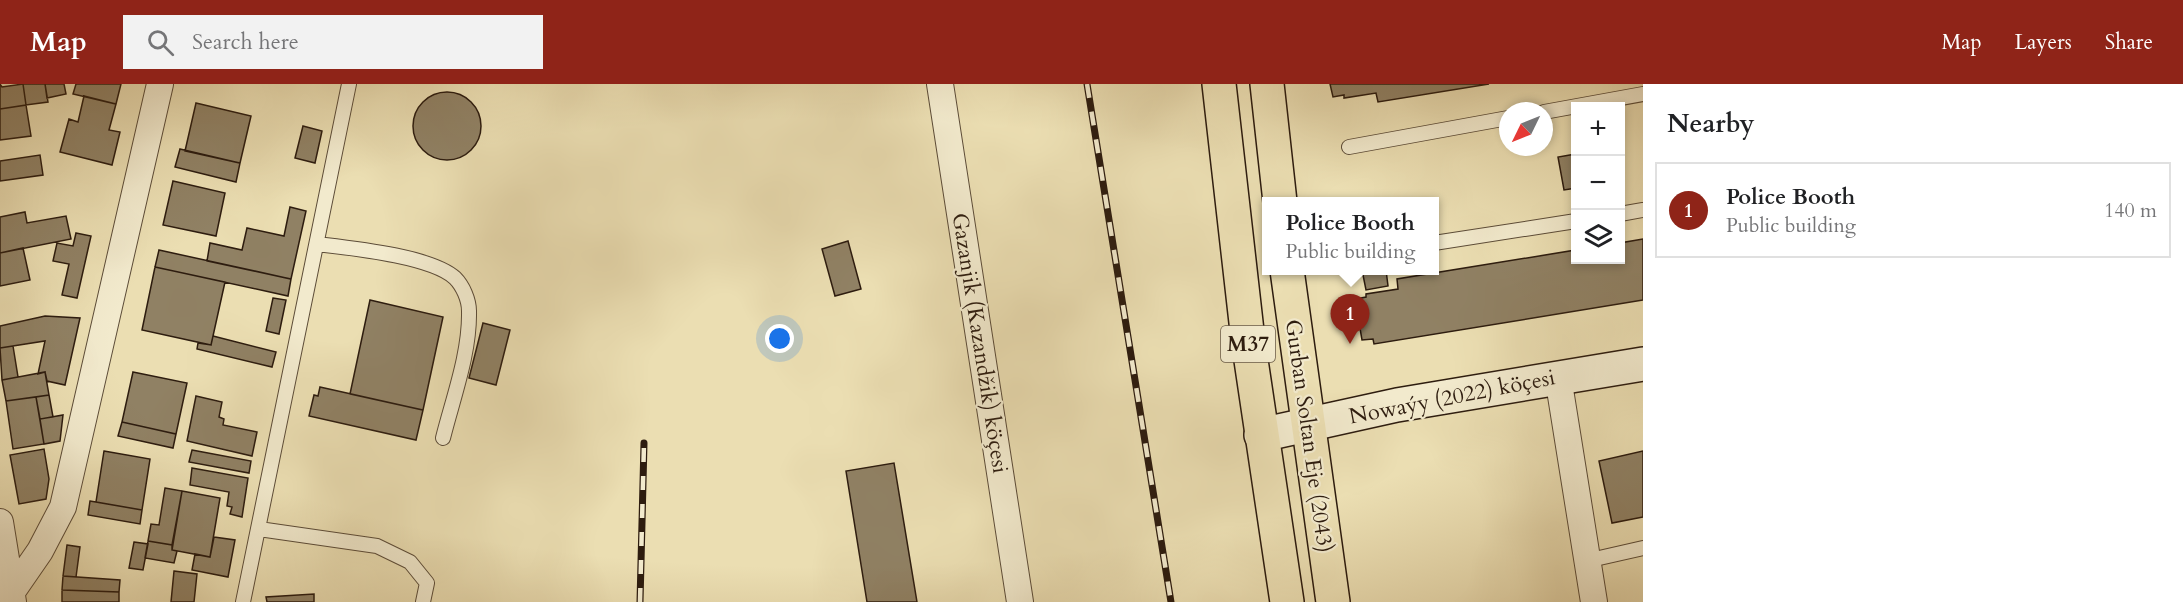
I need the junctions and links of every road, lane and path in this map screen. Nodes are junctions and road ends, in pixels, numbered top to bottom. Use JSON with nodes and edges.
{"nodes":[{"id":1,"x":160,"y":84,"type":"edge"},
{"id":2,"x":349,"y":84,"type":"edge"},
{"id":3,"x":940,"y":84,"type":"edge"},
{"id":4,"x":1219,"y":84,"type":"edge"},
{"id":5,"x":1267,"y":84,"type":"edge"},
{"id":6,"x":1643,"y":94,"type":"edge"},
{"id":7,"x":1553,"y":110,"type":"edge"},
{"id":8,"x":1499,"y":120,"type":"edge"},
{"id":9,"x":1349,"y":147,"type":"dead end"},
{"id":10,"x":1280,"y":197,"type":"edge"},
{"id":11,"x":1643,"y":210,"type":"edge"},
{"id":12,"x":1625,"y":213,"type":"edge"},
{"id":13,"x":1571,"y":222,"type":"edge"},
{"id":14,"x":1439,"y":242,"type":"edge"},
{"id":15,"x":317,"y":244,"type":"junction"},
{"id":16,"x":1288,"y":275,"type":"edge"},
{"id":17,"x":1643,"y":364,"type":"edge"},
{"id":18,"x":1558,"y":377,"type":"junction"},
{"id":19,"x":1307,"y":426,"type":"junction"},
{"id":20,"x":1261,"y":435,"type":"junction"},
{"id":21,"x":443,"y":438,"type":"dead end"},
{"id":22,"x":0,"y":522,"type":"edge"},
{"id":23,"x":259,"y":529,"type":"junction"},
{"id":24,"x":1643,"y":548,"type":"edge"},
{"id":25,"x":1586,"y":561,"type":"junction"},
{"id":26,"x":12,"y":598,"type":"edge"},
{"id":27,"x":243,"y":602,"type":"edge"},
{"id":28,"x":423,"y":602,"type":"edge"},
{"id":29,"x":1020,"y":602,"type":"edge"},
{"id":30,"x":1287,"y":602,"type":"edge"},
{"id":31,"x":1334,"y":602,"type":"edge"},
{"id":32,"x":1594,"y":602,"type":"edge"}],
"edges":[{"from":1,"to":26,"type":"street"},
{"from":2,"to":15,"type":"lane"},
{"from":3,"to":29,"type":"street","name":"Gazanjik (Kazandžik) köçesi"},
{"from":4,"to":20,"type":"highway","name":"Gurban Soltan Eje (2043)","number":"M37"},
{"from":5,"to":10,"type":"highway"},
{"from":6,"to":7,"type":"lane"},
{"from":8,"to":9,"type":"lane"},
{"from":11,"to":12,"type":"lane"},
{"from":13,"to":14,"type":"lane"},
{"from":15,"to":21,"type":"lane"},
{"from":15,"to":23,"type":"lane"},
{"from":16,"to":19,"type":"highway","name":"Gurban Soltan Eje (2043)","number":"M37"},
{"from":17,"to":18,"type":"street","name":"Nowaýy (2022) köçesi"},
{"from":18,"to":19,"type":"street","name":"Nowaýy (2022) köçesi"},
{"from":18,"to":25,"type":"street"},
{"from":19,"to":20,"type":"street","name":"Nowaýy (2022) köçesi"},
{"from":19,"to":31,"type":"highway","name":"Gurban Soltan Eje (2043)","number":"M37"},
{"from":20,"to":30,"type":"highway","name":"Gurban Soltan Eje (2043)","number":"M37"},
{"from":22,"to":26,"type":"street"},
{"from":23,"to":27,"type":"lane"},
{"from":23,"to":28,"type":"lane"},
{"from":24,"to":25,"type":"lane"},
{"from":25,"to":32,"type":"street"}]}
